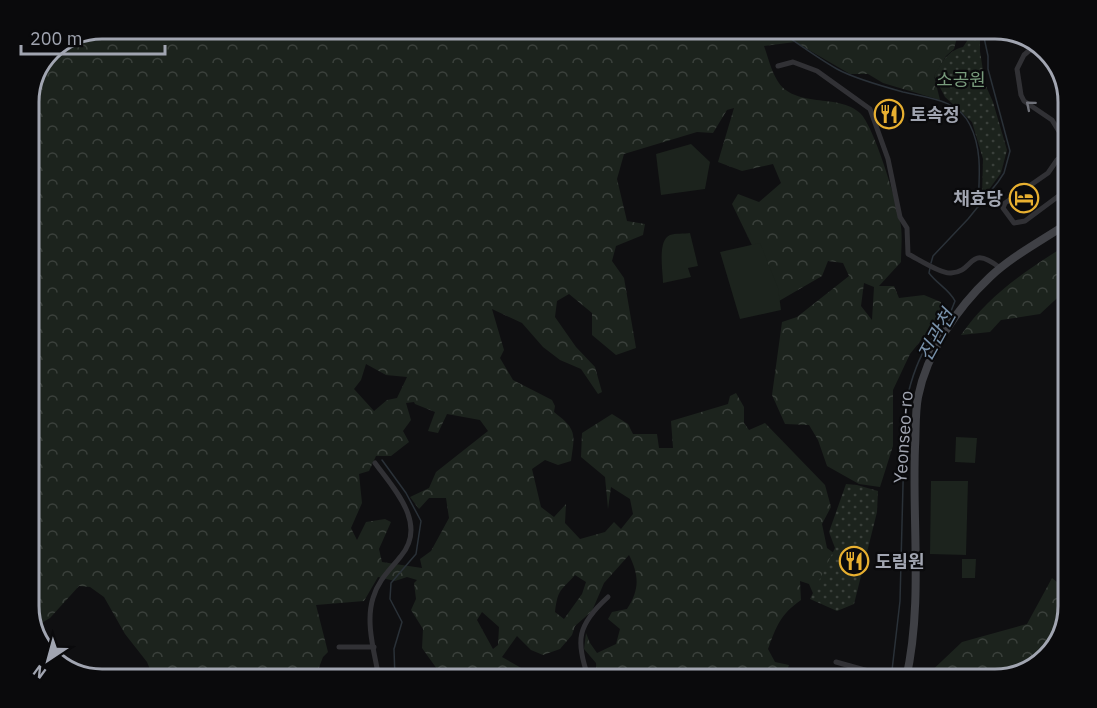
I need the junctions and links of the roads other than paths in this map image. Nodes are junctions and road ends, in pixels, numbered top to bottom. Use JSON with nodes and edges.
{"nodes":[{"id":1,"x":1030,"y":50,"type":"edge"},
{"id":2,"x":778,"y":66,"type":"dead end"},
{"id":3,"x":1058,"y":131,"type":"edge"},
{"id":4,"x":1058,"y":159,"type":"edge"},
{"id":5,"x":1058,"y":196,"type":"edge"},
{"id":6,"x":1058,"y":230,"type":"edge"},
{"id":7,"x":1000,"y":268,"type":"junction"},
{"id":8,"x":375,"y":463,"type":"dead end"},
{"id":9,"x":608,"y":597,"type":"dead end"},
{"id":10,"x":339,"y":647,"type":"dead end"},
{"id":11,"x":374,"y":647,"type":"junction"},
{"id":12,"x":836,"y":662,"type":"dead end"},
{"id":13,"x":377,"y":669,"type":"edge"},
{"id":14,"x":586,"y":669,"type":"edge"},
{"id":15,"x":861,"y":669,"type":"edge"},
{"id":16,"x":908,"y":669,"type":"edge"}],
"edges":[{"from":3,"to":1,"type":"street","one_way":true},
{"from":2,"to":7,"type":"street"},
{"from":4,"to":5,"type":"street"},
{"from":6,"to":7,"type":"main road","name":"Yeonseo-ro"},
{"from":7,"to":16,"type":"main road","name":"Yeonseo-ro"},
{"from":8,"to":11,"type":"street"},
{"from":9,"to":14,"type":"street"},
{"from":10,"to":11,"type":"street"},
{"from":11,"to":13,"type":"street"},
{"from":12,"to":15,"type":"street"}]}
